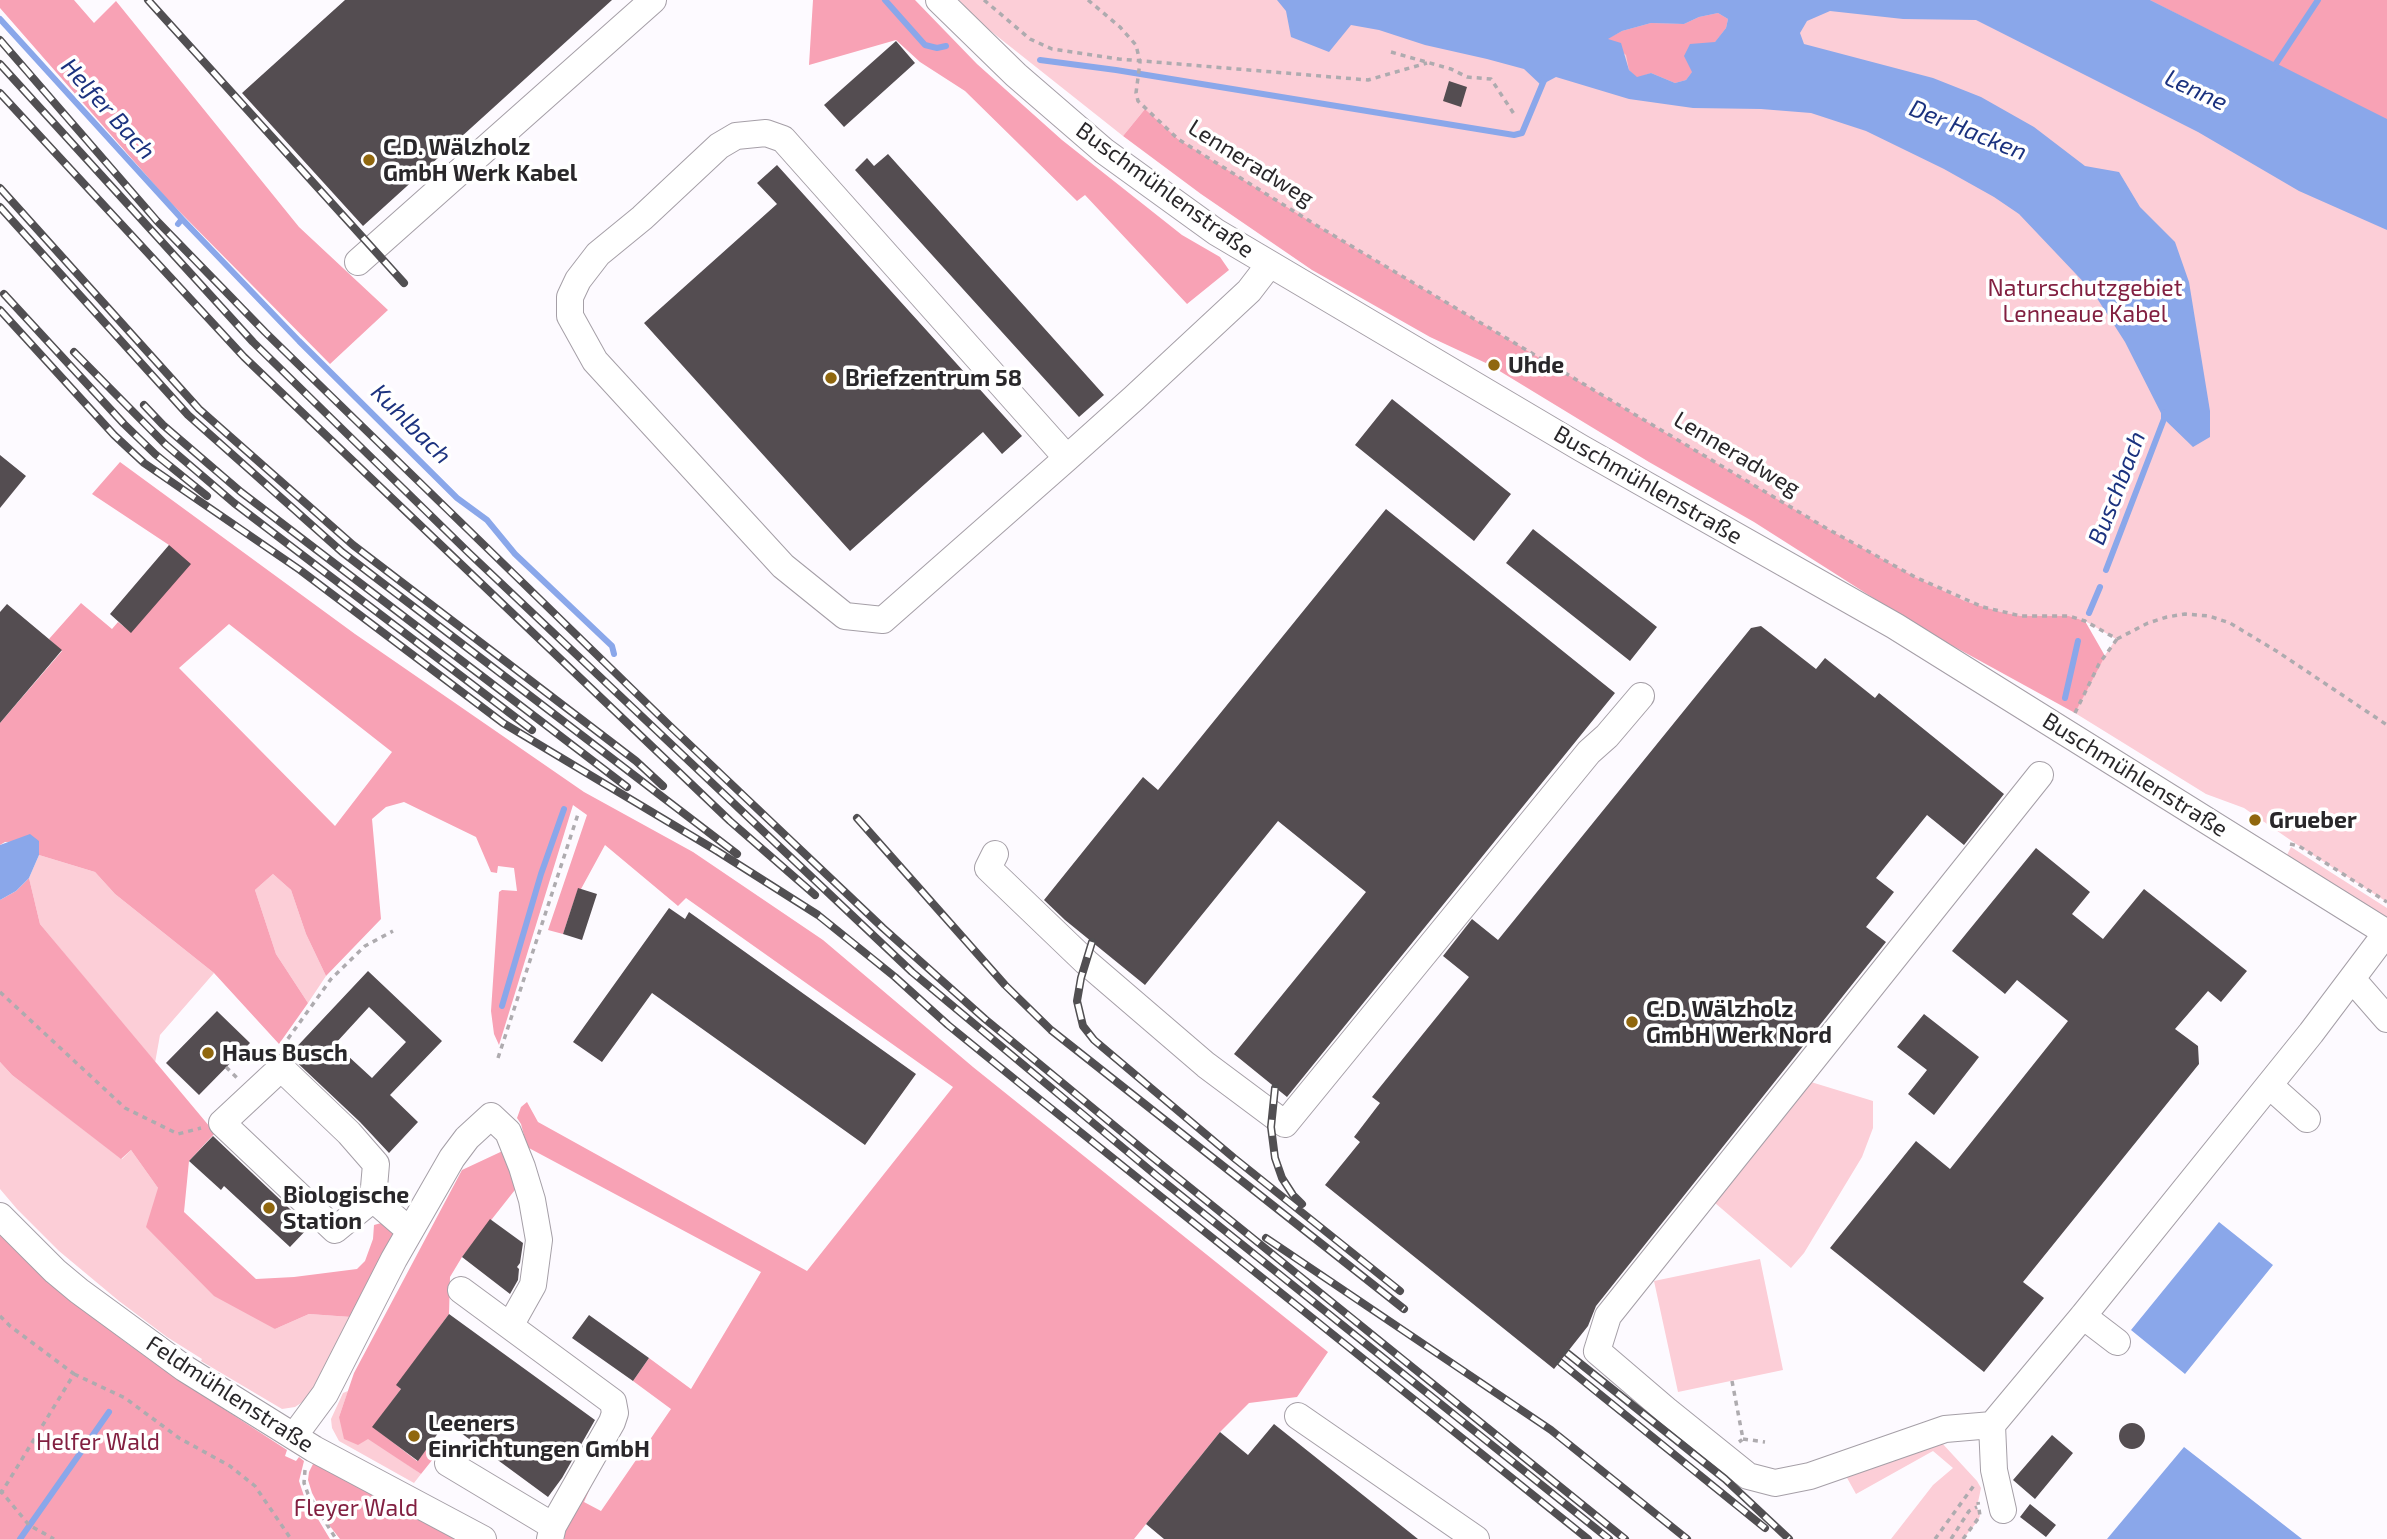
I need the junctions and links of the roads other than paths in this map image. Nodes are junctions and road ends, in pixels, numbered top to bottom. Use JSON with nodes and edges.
{"nodes":[{"id":1,"x":653,"y":0,"type":"edge"},
{"id":2,"x":939,"y":0,"type":"edge"},
{"id":3,"x":358,"y":262,"type":"dead end"},
{"id":4,"x":1269,"y":265,"type":"junction"},
{"id":5,"x":1067,"y":458,"type":"junction"},
{"id":6,"x":1641,"y":696,"type":"dead end"},
{"id":7,"x":2040,"y":775,"type":"dead end"},
{"id":8,"x":995,"y":854,"type":"dead end"},
{"id":9,"x":2387,"y":932,"type":"edge"},
{"id":10,"x":2353,"y":980,"type":"junction"},
{"id":11,"x":2387,"y":1019,"type":"edge"},
{"id":12,"x":2269,"y":1085,"type":"junction"},
{"id":13,"x":2307,"y":1119,"type":"dead end"},
{"id":14,"x":373,"y":1199,"type":"junction"},
{"id":15,"x":0,"y":1216,"type":"edge"},
{"id":16,"x":410,"y":1231,"type":"junction"},
{"id":17,"x":461,"y":1290,"type":"dead end"},
{"id":18,"x":2083,"y":1316,"type":"junction"},
{"id":19,"x":510,"y":1326,"type":"junction"},
{"id":20,"x":2117,"y":1342,"type":"dead end"},
{"id":21,"x":1298,"y":1416,"type":"dead end"},
{"id":22,"x":1992,"y":1424,"type":"junction"},
{"id":23,"x":304,"y":1443,"type":"junction"},
{"id":24,"x":448,"y":1463,"type":"dead end"},
{"id":25,"x":2003,"y":1510,"type":"dead end"},
{"id":26,"x":552,"y":1532,"type":"edge"},
{"id":27,"x":483,"y":1539,"type":"edge"},
{"id":28,"x":1476,"y":1539,"type":"edge"}],
"edges":[{"from":1,"to":3,"type":"street"},
{"from":2,"to":4,"type":"street","name":"Buschmühlenstraße"},
{"from":4,"to":5,"type":"street"},
{"from":4,"to":9,"type":"street","name":"Buschmühlenstraße"},
{"from":5,"to":5,"type":"street"},
{"from":6,"to":8,"type":"street"},
{"from":7,"to":22,"type":"street"},
{"from":9,"to":10,"type":"street","name":"Buschmühlenstraße"},
{"from":10,"to":11,"type":"street"},
{"from":10,"to":12,"type":"street","name":"Buschmühlenstraße"},
{"from":12,"to":13,"type":"street"},
{"from":12,"to":18,"type":"street","name":"Buschmühlenstraße"},
{"from":14,"to":14,"type":"street"},
{"from":14,"to":16,"type":"street"},
{"from":15,"to":23,"type":"street","name":"Feldmühlenstraße"},
{"from":16,"to":19,"type":"street"},
{"from":16,"to":23,"type":"street"},
{"from":17,"to":19,"type":"street"},
{"from":18,"to":20,"type":"street"},
{"from":18,"to":22,"type":"street","name":"Buschmühlenstraße"},
{"from":19,"to":26,"type":"street"},
{"from":21,"to":28,"type":"street"},
{"from":22,"to":25,"type":"street"},
{"from":23,"to":27,"type":"street","name":"Feldmühlenstraße"},
{"from":24,"to":26,"type":"street"}]}
